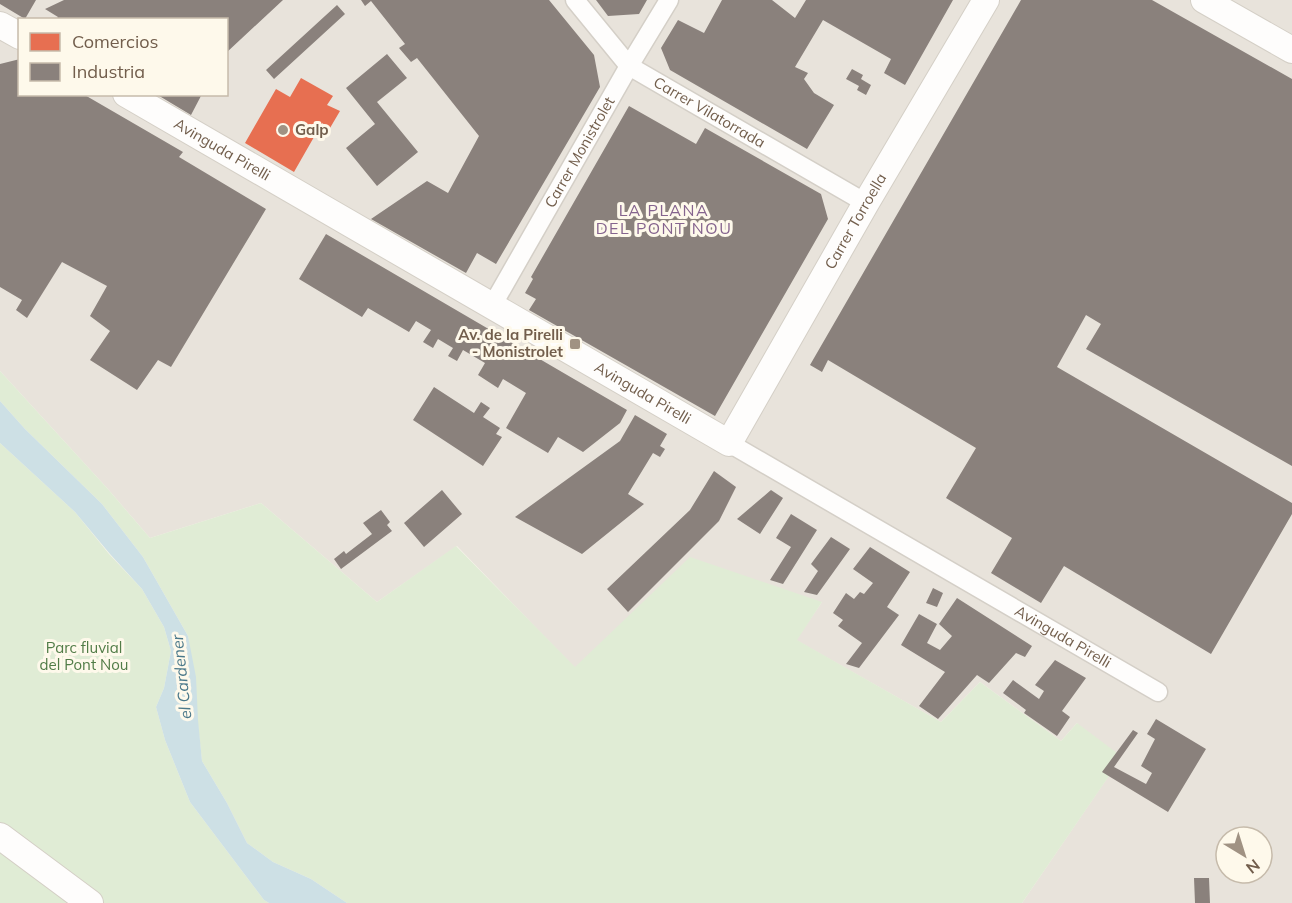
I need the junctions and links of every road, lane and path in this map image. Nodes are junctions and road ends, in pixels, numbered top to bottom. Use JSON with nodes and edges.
{"nodes":[{"id":1,"x":575,"y":0,"type":"edge"},
{"id":2,"x":669,"y":0,"type":"edge"},
{"id":3,"x":986,"y":0,"type":"edge"},
{"id":4,"x":1204,"y":0,"type":"edge"},
{"id":5,"x":0,"y":26,"type":"edge"},
{"id":6,"x":18,"y":35,"type":"edge"},
{"id":7,"x":1292,"y":50,"type":"edge"},
{"id":8,"x":629,"y":66,"type":"junction"},
{"id":9,"x":129,"y":96,"type":"edge"},
{"id":10,"x":866,"y":203,"type":"junction"},
{"id":11,"x":492,"y":306,"type":"junction"},
{"id":12,"x":729,"y":443,"type":"junction"},
{"id":13,"x":1158,"y":692,"type":"dead end"},
{"id":14,"x":0,"y":836,"type":"edge"},
{"id":15,"x":90,"y":903,"type":"edge"}],
"edges":[{"from":1,"to":8,"type":"street","name":"Carrer Vilatorrada"},
{"from":2,"to":8,"type":"street","name":"Carrer Monistrolet"},
{"from":3,"to":10,"type":"street","name":"Carrer Torroella"},
{"from":4,"to":7,"type":"street"},
{"from":5,"to":6,"type":"street"},
{"from":8,"to":10,"type":"street","name":"Carrer Vilatorrada"},
{"from":8,"to":11,"type":"street","name":"Carrer Monistrolet"},
{"from":9,"to":11,"type":"street","name":"Avinguda Pirelli"},
{"from":10,"to":12,"type":"street","name":"Carrer Torroella"},
{"from":11,"to":12,"type":"street","name":"Avinguda Pirelli"},
{"from":12,"to":13,"type":"street","name":"Avinguda Pirelli"},
{"from":14,"to":15,"type":"street"}]}
